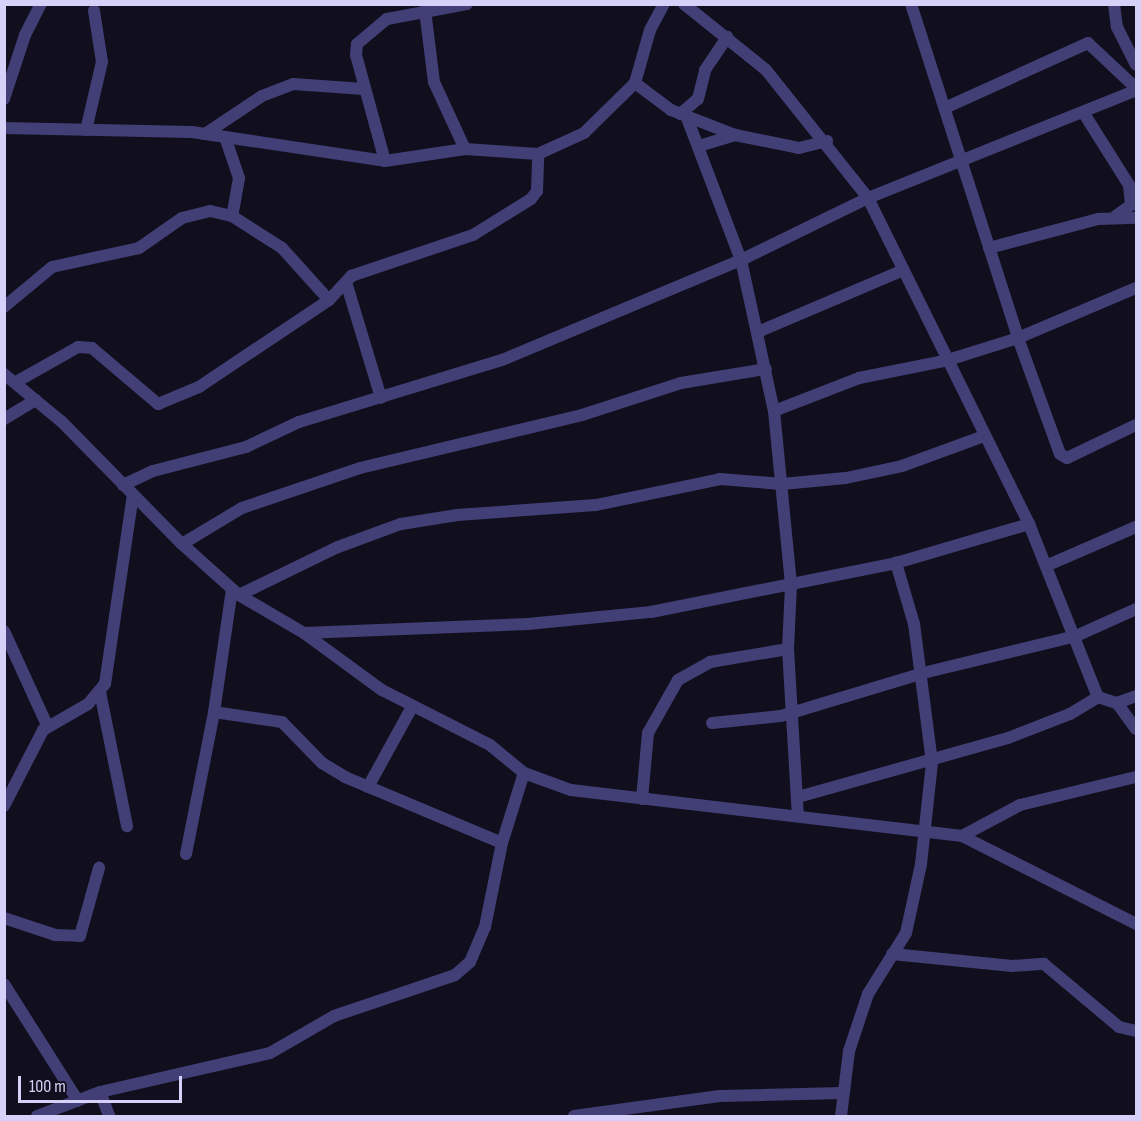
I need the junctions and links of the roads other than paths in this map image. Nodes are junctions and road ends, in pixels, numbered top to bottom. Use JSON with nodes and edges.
{"nodes":[{"id":1,"x":41,"y":4,"type":"edge"},
{"id":2,"x":467,"y":4,"type":"edge"},
{"id":3,"x":664,"y":4,"type":"edge"},
{"id":4,"x":684,"y":4,"type":"edge"},
{"id":5,"x":911,"y":4,"type":"edge"},
{"id":6,"x":1114,"y":4,"type":"edge"},
{"id":7,"x":425,"y":10,"type":"junction"},
{"id":8,"x":94,"y":11,"type":"dead end"},
{"id":9,"x":727,"y":37,"type":"junction"},
{"id":10,"x":1135,"y":60,"type":"edge"},
{"id":11,"x":1126,"y":78,"type":"junction"},
{"id":12,"x":635,"y":83,"type":"junction"},
{"id":13,"x":364,"y":89,"type":"junction"},
{"id":14,"x":1137,"y":89,"type":"edge"},
{"id":15,"x":4,"y":99,"type":"edge"},
{"id":16,"x":947,"y":107,"type":"junction"},
{"id":17,"x":1083,"y":112,"type":"junction"},
{"id":18,"x":684,"y":116,"type":"junction"},
{"id":19,"x":4,"y":128,"type":"edge"},
{"id":20,"x":86,"y":130,"type":"junction"},
{"id":21,"x":205,"y":134,"type":"junction"},
{"id":22,"x":735,"y":135,"type":"junction"},
{"id":23,"x":225,"y":137,"type":"junction"},
{"id":24,"x":827,"y":141,"type":"junction"},
{"id":25,"x":699,"y":146,"type":"junction"},
{"id":26,"x":465,"y":149,"type":"junction"},
{"id":27,"x":538,"y":154,"type":"junction"},
{"id":28,"x":385,"y":161,"type":"junction"},
{"id":29,"x":963,"y":162,"type":"junction"},
{"id":30,"x":868,"y":198,"type":"junction"},
{"id":31,"x":232,"y":216,"type":"junction"},
{"id":32,"x":1116,"y":216,"type":"junction"},
{"id":33,"x":1137,"y":218,"type":"edge"},
{"id":34,"x":988,"y":248,"type":"junction"},
{"id":35,"x":741,"y":260,"type":"junction"},
{"id":36,"x":904,"y":270,"type":"junction"},
{"id":37,"x":346,"y":282,"type":"junction"},
{"id":38,"x":1137,"y":288,"type":"edge"},
{"id":39,"x":329,"y":300,"type":"junction"},
{"id":40,"x":4,"y":307,"type":"edge"},
{"id":41,"x":760,"y":331,"type":"junction"},
{"id":42,"x":1017,"y":338,"type":"junction"},
{"id":43,"x":948,"y":360,"type":"junction"},
{"id":44,"x":766,"y":369,"type":"junction"},
{"id":45,"x":4,"y":374,"type":"edge"},
{"id":46,"x":16,"y":382,"type":"junction"},
{"id":47,"x":381,"y":398,"type":"junction"},
{"id":48,"x":36,"y":400,"type":"junction"},
{"id":49,"x":774,"y":411,"type":"junction"},
{"id":50,"x":4,"y":419,"type":"edge"},
{"id":51,"x":1137,"y":425,"type":"edge"},
{"id":52,"x":984,"y":436,"type":"junction"},
{"id":53,"x":782,"y":484,"type":"junction"},
{"id":54,"x":123,"y":485,"type":"junction"},
{"id":55,"x":132,"y":495,"type":"junction"},
{"id":56,"x":1029,"y":524,"type":"junction"},
{"id":57,"x":1137,"y":527,"type":"edge"},
{"id":58,"x":182,"y":544,"type":"junction"},
{"id":59,"x":897,"y":563,"type":"junction"},
{"id":60,"x":1048,"y":565,"type":"junction"},
{"id":61,"x":790,"y":585,"type":"junction"},
{"id":62,"x":235,"y":592,"type":"junction"},
{"id":63,"x":1137,"y":609,"type":"edge"},
{"id":64,"x":4,"y":631,"type":"edge"},
{"id":65,"x":304,"y":633,"type":"junction"},
{"id":66,"x":1076,"y":636,"type":"junction"},
{"id":67,"x":788,"y":649,"type":"junction"},
{"id":68,"x":923,"y":673,"type":"junction"},
{"id":69,"x":100,"y":693,"type":"junction"},
{"id":70,"x":1098,"y":696,"type":"junction"},
{"id":71,"x":1137,"y":696,"type":"edge"},
{"id":72,"x":1117,"y":704,"type":"junction"},
{"id":73,"x":412,"y":707,"type":"junction"},
{"id":74,"x":794,"y":711,"type":"junction"},
{"id":75,"x":214,"y":712,"type":"junction"},
{"id":76,"x":712,"y":723,"type":"dead end"},
{"id":77,"x":47,"y":725,"type":"junction"},
{"id":78,"x":1137,"y":729,"type":"edge"},
{"id":79,"x":933,"y":762,"type":"junction"},
{"id":80,"x":524,"y":773,"type":"junction"},
{"id":81,"x":1137,"y":777,"type":"edge"},
{"id":82,"x":368,"y":787,"type":"junction"},
{"id":83,"x":798,"y":797,"type":"junction"},
{"id":84,"x":642,"y":799,"type":"junction"},
{"id":85,"x":4,"y":806,"type":"edge"},
{"id":86,"x":798,"y":816,"type":"junction"},
{"id":87,"x":127,"y":826,"type":"dead end"},
{"id":88,"x":925,"y":831,"type":"junction"},
{"id":89,"x":962,"y":836,"type":"junction"},
{"id":90,"x":502,"y":843,"type":"junction"},
{"id":91,"x":186,"y":854,"type":"dead end"},
{"id":92,"x":99,"y":868,"type":"dead end"},
{"id":93,"x":4,"y":918,"type":"edge"},
{"id":94,"x":1137,"y":924,"type":"edge"},
{"id":95,"x":892,"y":954,"type":"junction"},
{"id":96,"x":4,"y":984,"type":"edge"},
{"id":97,"x":1137,"y":1031,"type":"edge"},
{"id":98,"x":100,"y":1092,"type":"junction"},
{"id":99,"x":842,"y":1093,"type":"junction"},
{"id":100,"x":78,"y":1101,"type":"junction"},
{"id":101,"x":37,"y":1116,"type":"edge"},
{"id":102,"x":109,"y":1116,"type":"edge"},
{"id":103,"x":573,"y":1116,"type":"edge"},
{"id":104,"x":841,"y":1116,"type":"edge"}],
"edges":[{"from":1,"to":15,"type":"street"},
{"from":2,"to":7,"type":"street"},
{"from":3,"to":12,"type":"street"},
{"from":4,"to":9,"type":"street"},
{"from":5,"to":16,"type":"street"},
{"from":6,"to":10,"type":"street"},
{"from":7,"to":13,"type":"street"},
{"from":7,"to":26,"type":"street"},
{"from":8,"to":20,"type":"street"},
{"from":9,"to":18,"type":"street"},
{"from":9,"to":24,"type":"street"},
{"from":10,"to":11,"type":"street"},
{"from":11,"to":14,"type":"street"},
{"from":11,"to":16,"type":"street"},
{"from":12,"to":18,"type":"street"},
{"from":12,"to":27,"type":"street"},
{"from":13,"to":21,"type":"street"},
{"from":13,"to":28,"type":"street"},
{"from":14,"to":17,"type":"street"},
{"from":16,"to":29,"type":"street"},
{"from":17,"to":29,"type":"street"},
{"from":17,"to":32,"type":"street"},
{"from":18,"to":22,"type":"street"},
{"from":18,"to":25,"type":"street"},
{"from":19,"to":20,"type":"street"},
{"from":20,"to":21,"type":"street"},
{"from":21,"to":23,"type":"street"},
{"from":22,"to":24,"type":"street"},
{"from":22,"to":25,"type":"street"},
{"from":23,"to":28,"type":"street"},
{"from":23,"to":31,"type":"street"},
{"from":24,"to":30,"type":"street"},
{"from":25,"to":35,"type":"street"},
{"from":26,"to":27,"type":"street"},
{"from":26,"to":28,"type":"street"},
{"from":27,"to":37,"type":"street"},
{"from":29,"to":30,"type":"street"},
{"from":29,"to":34,"type":"street"},
{"from":30,"to":35,"type":"street"},
{"from":30,"to":36,"type":"street"},
{"from":31,"to":39,"type":"street"},
{"from":31,"to":40,"type":"street"},
{"from":32,"to":33,"type":"street"},
{"from":32,"to":34,"type":"street"},
{"from":34,"to":42,"type":"street"},
{"from":35,"to":41,"type":"street"},
{"from":35,"to":47,"type":"street"},
{"from":36,"to":41,"type":"street"},
{"from":36,"to":43,"type":"street"},
{"from":37,"to":39,"type":"street"},
{"from":37,"to":47,"type":"street"},
{"from":38,"to":42,"type":"street"},
{"from":39,"to":46,"type":"street"},
{"from":41,"to":44,"type":"street"},
{"from":42,"to":43,"type":"street"},
{"from":42,"to":51,"type":"street"},
{"from":43,"to":49,"type":"street"},
{"from":43,"to":52,"type":"street"},
{"from":44,"to":49,"type":"street"},
{"from":44,"to":58,"type":"street"},
{"from":45,"to":46,"type":"street"},
{"from":46,"to":48,"type":"street"},
{"from":47,"to":54,"type":"street"},
{"from":48,"to":50,"type":"street"},
{"from":48,"to":54,"type":"street"},
{"from":49,"to":53,"type":"street"},
{"from":52,"to":53,"type":"street"},
{"from":52,"to":56,"type":"street"},
{"from":53,"to":61,"type":"street"},
{"from":53,"to":62,"type":"street"},
{"from":54,"to":55,"type":"street"},
{"from":55,"to":58,"type":"street"},
{"from":55,"to":69,"type":"street"},
{"from":56,"to":59,"type":"street"},
{"from":56,"to":60,"type":"street"},
{"from":57,"to":60,"type":"street"},
{"from":58,"to":62,"type":"street"},
{"from":59,"to":61,"type":"street"},
{"from":59,"to":68,"type":"street"},
{"from":60,"to":66,"type":"street"},
{"from":61,"to":65,"type":"street"},
{"from":61,"to":67,"type":"street"},
{"from":62,"to":65,"type":"street"},
{"from":62,"to":75,"type":"street"},
{"from":63,"to":66,"type":"street"},
{"from":64,"to":77,"type":"street"},
{"from":65,"to":73,"type":"street"},
{"from":66,"to":68,"type":"street"},
{"from":66,"to":70,"type":"street"},
{"from":67,"to":74,"type":"street"},
{"from":67,"to":84,"type":"street"},
{"from":68,"to":74,"type":"street"},
{"from":68,"to":79,"type":"street"},
{"from":69,"to":77,"type":"street"},
{"from":69,"to":87,"type":"street"},
{"from":70,"to":72,"type":"street"},
{"from":70,"to":79,"type":"street"},
{"from":71,"to":72,"type":"street"},
{"from":72,"to":78,"type":"street"},
{"from":73,"to":80,"type":"street"},
{"from":73,"to":82,"type":"street"},
{"from":74,"to":76,"type":"street"},
{"from":74,"to":83,"type":"street"},
{"from":75,"to":82,"type":"street"},
{"from":75,"to":91,"type":"street"},
{"from":77,"to":85,"type":"street"},
{"from":79,"to":83,"type":"street"},
{"from":79,"to":88,"type":"street"},
{"from":80,"to":84,"type":"street"},
{"from":80,"to":90,"type":"street"},
{"from":81,"to":89,"type":"street"},
{"from":82,"to":90,"type":"street"},
{"from":83,"to":86,"type":"street"},
{"from":84,"to":86,"type":"street"},
{"from":86,"to":88,"type":"street"},
{"from":88,"to":89,"type":"street"},
{"from":88,"to":95,"type":"street"},
{"from":89,"to":94,"type":"street"},
{"from":90,"to":98,"type":"street"},
{"from":92,"to":93,"type":"street"},
{"from":95,"to":97,"type":"street"},
{"from":95,"to":99,"type":"street"},
{"from":96,"to":100,"type":"street"},
{"from":98,"to":100,"type":"street"},
{"from":98,"to":102,"type":"street"},
{"from":99,"to":103,"type":"street"},
{"from":99,"to":104,"type":"street"},
{"from":100,"to":101,"type":"street"}]}
